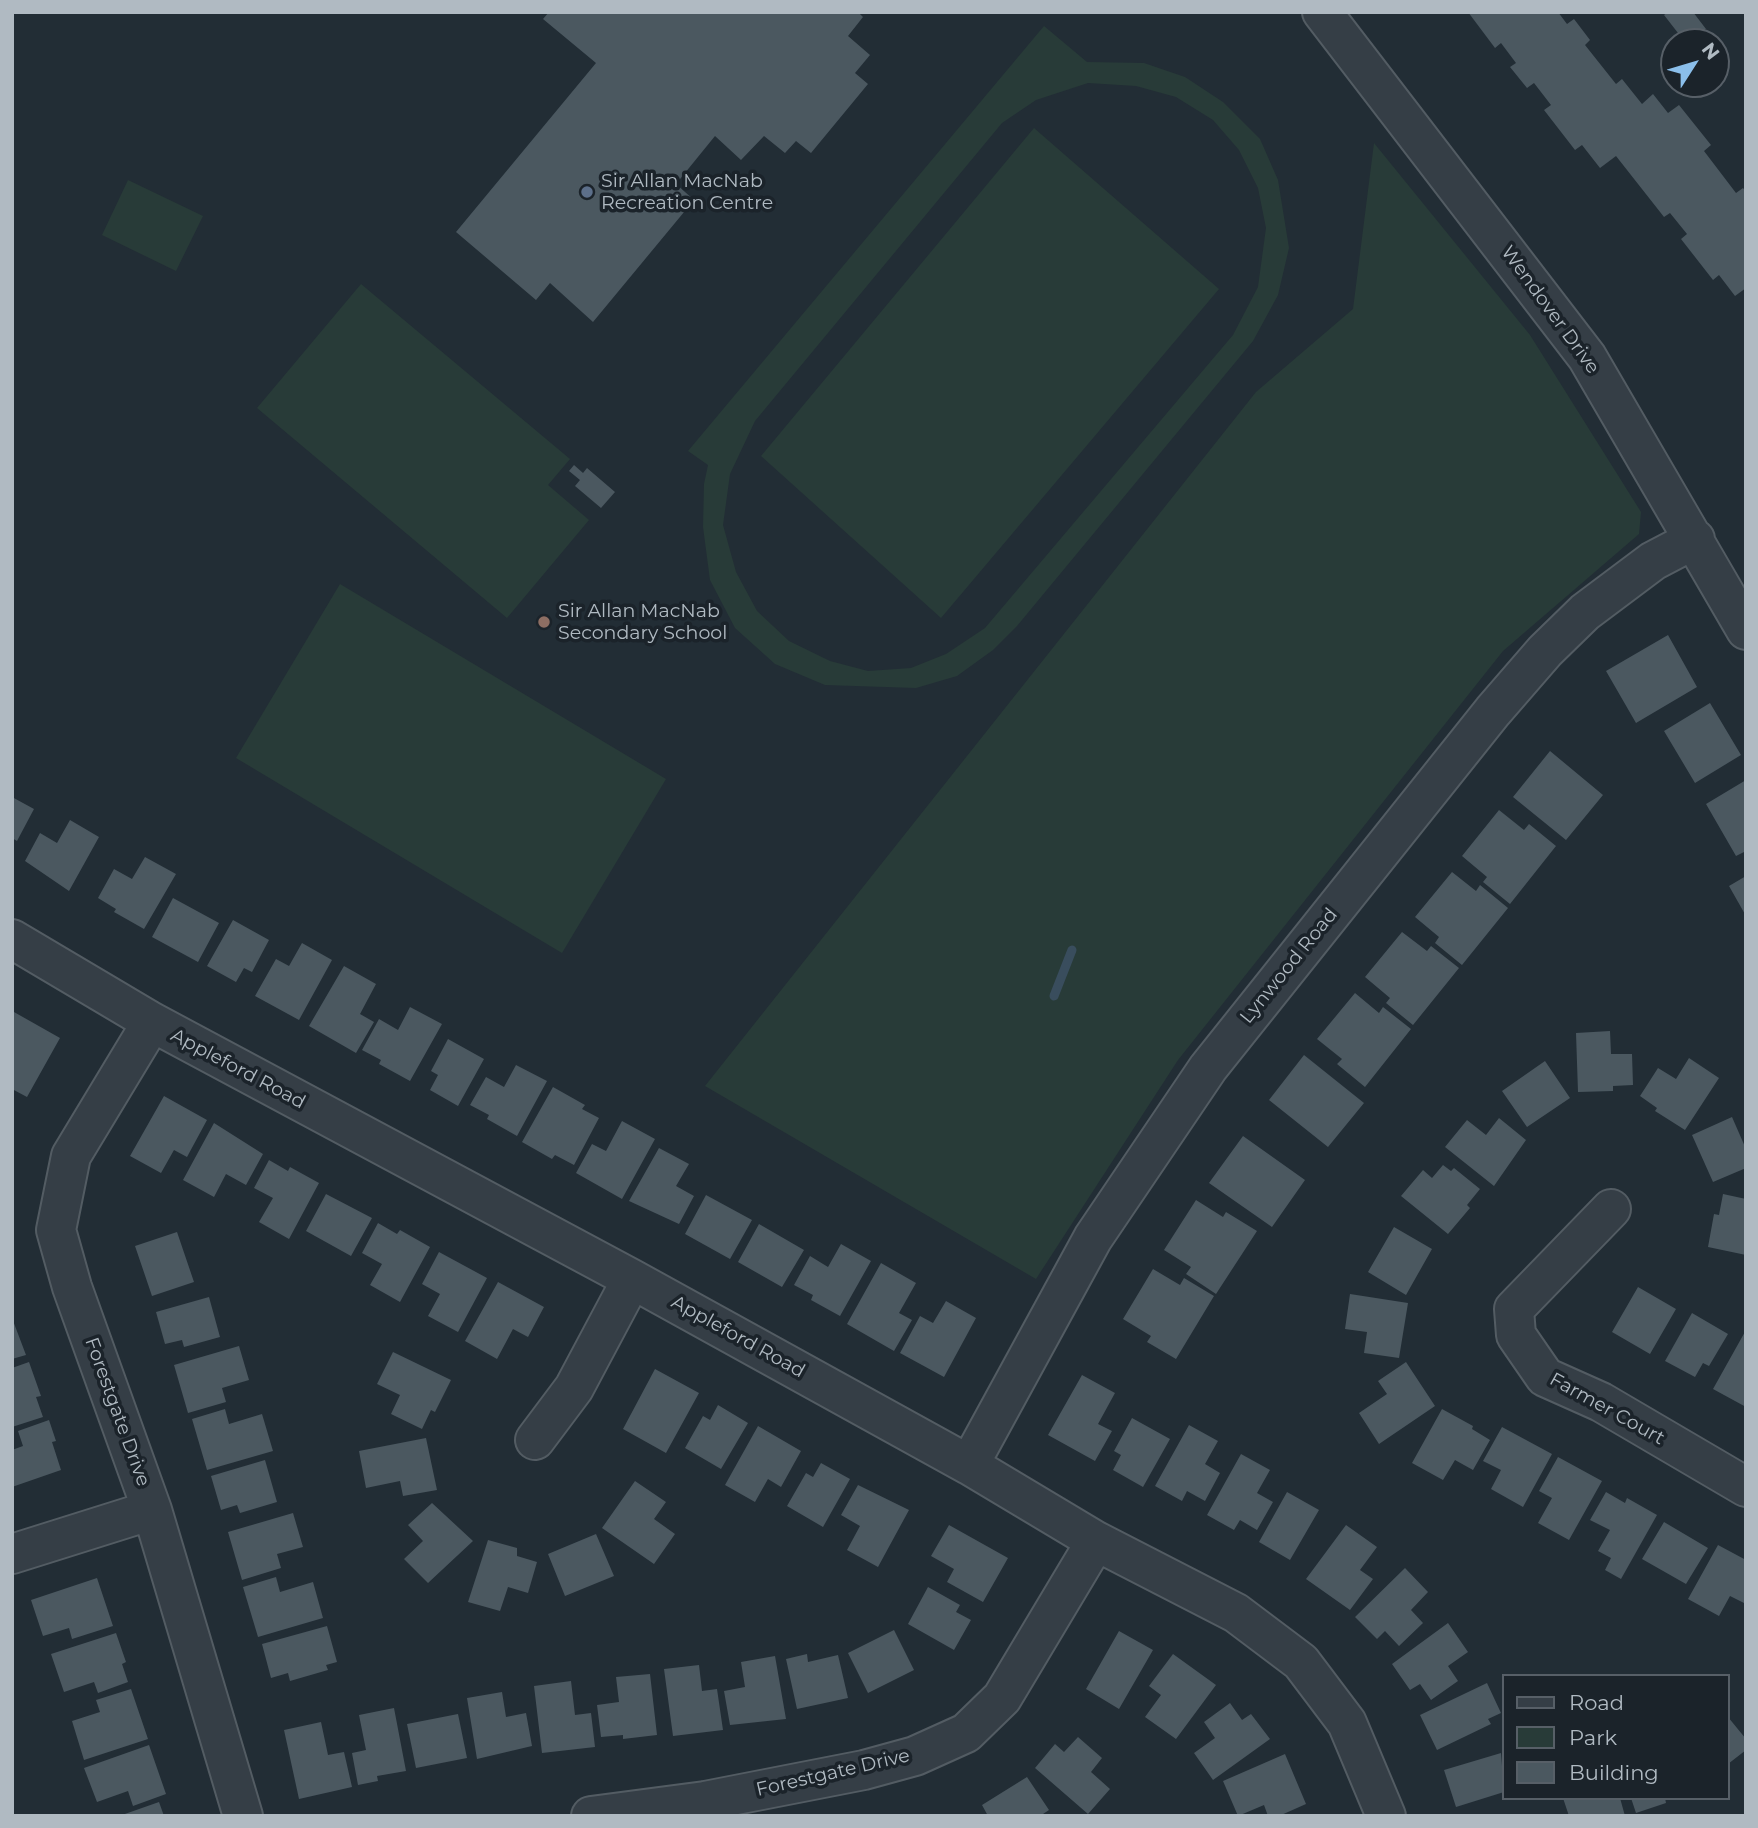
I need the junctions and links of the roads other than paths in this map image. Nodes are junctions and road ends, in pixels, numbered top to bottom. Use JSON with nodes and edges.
{"nodes":[{"id":1,"x":1321,"y":12,"type":"edge"},
{"id":2,"x":1695,"y":539,"type":"junction"},
{"id":3,"x":1746,"y":630,"type":"edge"},
{"id":4,"x":12,"y":939,"type":"edge"},
{"id":5,"x":152,"y":1022,"type":"junction"},
{"id":6,"x":1611,"y":1209,"type":"dead end"},
{"id":7,"x":632,"y":1279,"type":"junction"},
{"id":8,"x":535,"y":1440,"type":"dead end"},
{"id":9,"x":969,"y":1465,"type":"junction"},
{"id":10,"x":1746,"y":1487,"type":"edge"},
{"id":11,"x":152,"y":1510,"type":"junction"},
{"id":12,"x":1096,"y":1541,"type":"junction"},
{"id":13,"x":12,"y":1554,"type":"edge"},
{"id":14,"x":243,"y":1816,"type":"edge"},
{"id":15,"x":591,"y":1816,"type":"edge"},
{"id":16,"x":1386,"y":1816,"type":"edge"}],
"edges":[{"from":1,"to":2,"type":"street","name":"Wendover Drive"},
{"from":2,"to":3,"type":"street","name":"Wendover Drive"},
{"from":2,"to":9,"type":"street","name":"Lynwood Road"},
{"from":4,"to":5,"type":"street","name":"Appleford Road"},
{"from":5,"to":7,"type":"street","name":"Appleford Road"},
{"from":5,"to":11,"type":"street","name":"Forestgate Drive"},
{"from":6,"to":10,"type":"street","name":"Farmer Court"},
{"from":7,"to":8,"type":"street"},
{"from":7,"to":9,"type":"street","name":"Appleford Road"},
{"from":9,"to":12,"type":"street","name":"Appleford Road"},
{"from":11,"to":13,"type":"street"},
{"from":11,"to":14,"type":"street","name":"Forestgate Drive"},
{"from":12,"to":15,"type":"street","name":"Forestgate Drive"},
{"from":12,"to":16,"type":"street","name":"Appleford Road"}]}
